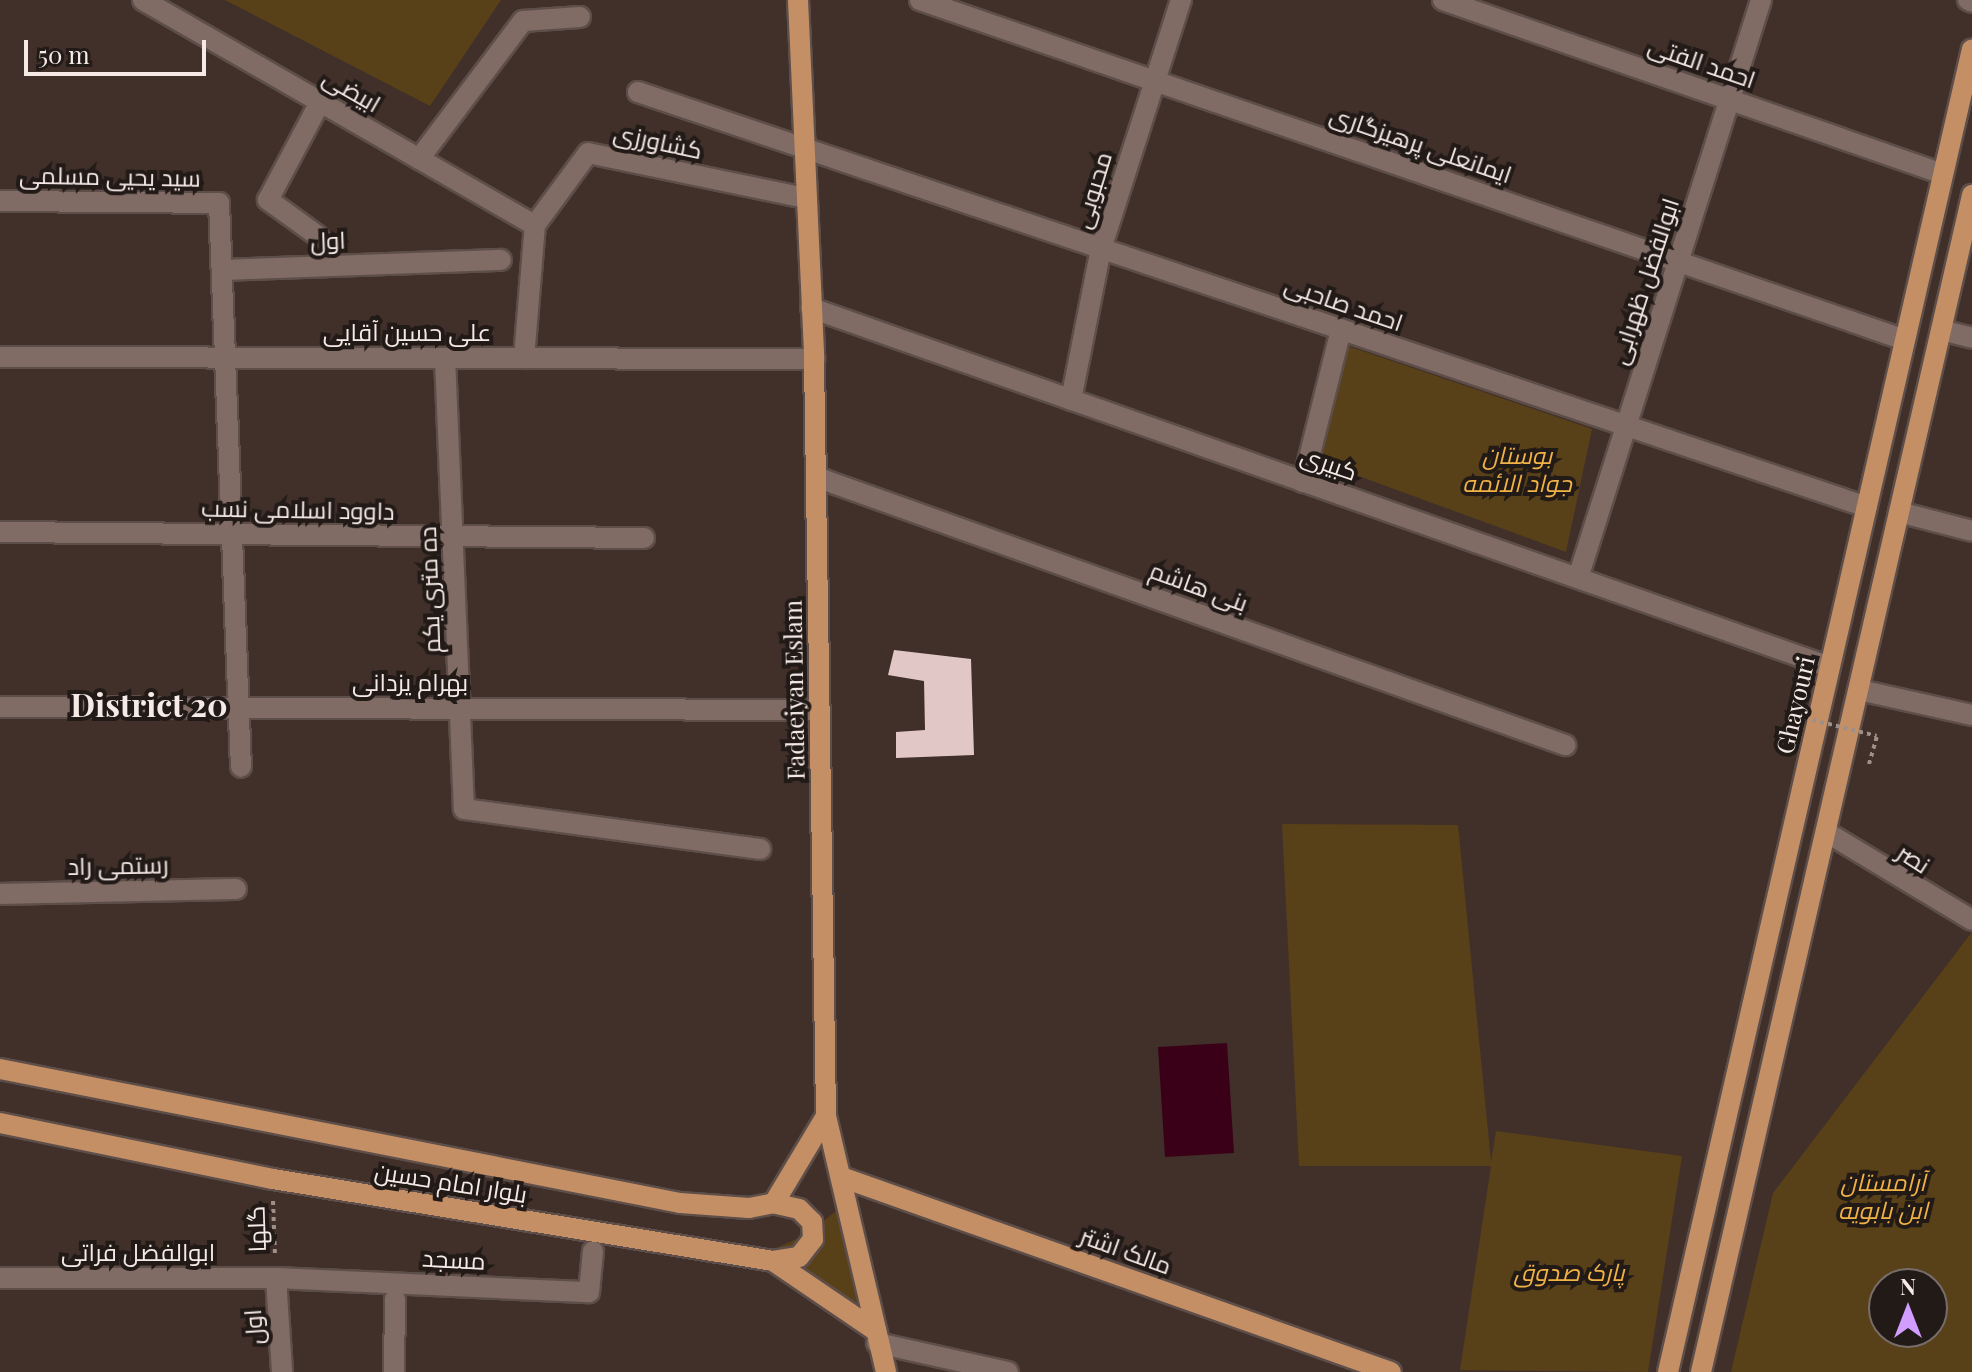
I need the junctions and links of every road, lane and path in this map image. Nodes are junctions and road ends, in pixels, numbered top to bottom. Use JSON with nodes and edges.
{"nodes":[{"id":1,"x":798,"y":0,"type":"edge"},
{"id":2,"x":920,"y":0,"type":"edge"},
{"id":3,"x":1181,"y":0,"type":"edge"},
{"id":4,"x":1443,"y":0,"type":"edge"},
{"id":5,"x":1761,"y":0,"type":"edge"},
{"id":6,"x":148,"y":1,"type":"edge"},
{"id":7,"x":580,"y":17,"type":"dead end"},
{"id":8,"x":1972,"y":49,"type":"edge"},
{"id":9,"x":1154,"y":79,"type":"junction"},
{"id":10,"x":638,"y":92,"type":"dead end"},
{"id":11,"x":1729,"y":100,"type":"junction"},
{"id":12,"x":320,"y":102,"type":"junction"},
{"id":13,"x":804,"y":149,"type":"junction"},
{"id":14,"x":419,"y":159,"type":"junction"},
{"id":15,"x":1943,"y":174,"type":"junction"},
{"id":16,"x":1972,"y":195,"type":"edge"},
{"id":17,"x":806,"y":198,"type":"junction"},
{"id":18,"x":0,"y":201,"type":"edge"},
{"id":19,"x":535,"y":225,"type":"junction"},
{"id":20,"x":318,"y":236,"type":"dead end"},
{"id":21,"x":1101,"y":249,"type":"junction"},
{"id":22,"x":501,"y":260,"type":"dead end"},
{"id":23,"x":1678,"y":261,"type":"junction"},
{"id":24,"x":225,"y":270,"type":"junction"},
{"id":25,"x":811,"y":308,"type":"junction"},
{"id":26,"x":1341,"y":330,"type":"junction"},
{"id":27,"x":1941,"y":330,"type":"junction"},
{"id":28,"x":1972,"y":338,"type":"edge"},
{"id":29,"x":1905,"y":340,"type":"junction"},
{"id":30,"x":0,"y":357,"type":"edge"},
{"id":31,"x":230,"y":357,"type":"junction"},
{"id":32,"x":445,"y":358,"type":"junction"},
{"id":33,"x":524,"y":358,"type":"junction"},
{"id":34,"x":814,"y":359,"type":"junction"},
{"id":35,"x":1071,"y":400,"type":"junction"},
{"id":36,"x":1626,"y":426,"type":"junction"},
{"id":37,"x":816,"y":477,"type":"junction"},
{"id":38,"x":1303,"y":482,"type":"junction"},
{"id":39,"x":1867,"y":507,"type":"junction"},
{"id":40,"x":1899,"y":512,"type":"junction"},
{"id":41,"x":1972,"y":531,"type":"edge"},
{"id":42,"x":0,"y":532,"type":"edge"},
{"id":43,"x":235,"y":534,"type":"junction"},
{"id":44,"x":453,"y":536,"type":"junction"},
{"id":45,"x":644,"y":538,"type":"dead end"},
{"id":46,"x":1578,"y":578,"type":"junction"},
{"id":47,"x":1830,"y":667,"type":"junction"},
{"id":48,"x":1859,"y":690,"type":"junction"},
{"id":49,"x":0,"y":707,"type":"edge"},
{"id":50,"x":239,"y":708,"type":"junction"},
{"id":51,"x":460,"y":709,"type":"junction"},
{"id":52,"x":820,"y":710,"type":"junction"},
{"id":53,"x":1972,"y":715,"type":"edge"},
{"id":54,"x":1797,"y":716,"type":"dead end"},
{"id":55,"x":1565,"y":745,"type":"dead end"},
{"id":56,"x":1869,"y":764,"type":"dead end"},
{"id":57,"x":241,"y":767,"type":"dead end"},
{"id":58,"x":1826,"y":832,"type":"junction"},
{"id":59,"x":760,"y":849,"type":"dead end"},
{"id":60,"x":236,"y":889,"type":"dead end"},
{"id":61,"x":0,"y":894,"type":"edge"},
{"id":62,"x":1972,"y":920,"type":"edge"},
{"id":63,"x":0,"y":1069,"type":"edge"},
{"id":64,"x":826,"y":1116,"type":"junction"},
{"id":65,"x":0,"y":1123,"type":"edge"},
{"id":66,"x":844,"y":1178,"type":"junction"},
{"id":67,"x":273,"y":1179,"type":"junction"},
{"id":68,"x":774,"y":1203,"type":"junction"},
{"id":69,"x":593,"y":1251,"type":"dead end"},
{"id":70,"x":773,"y":1261,"type":"junction"},
{"id":71,"x":0,"y":1278,"type":"edge"},
{"id":72,"x":276,"y":1278,"type":"junction"},
{"id":73,"x":395,"y":1299,"type":"dead end"},
{"id":74,"x":877,"y":1337,"type":"junction"},
{"id":75,"x":282,"y":1372,"type":"edge"},
{"id":76,"x":394,"y":1372,"type":"edge"},
{"id":77,"x":886,"y":1372,"type":"edge"},
{"id":78,"x":1008,"y":1372,"type":"edge"},
{"id":79,"x":1391,"y":1372,"type":"edge"},
{"id":80,"x":1668,"y":1372,"type":"edge"},
{"id":81,"x":1701,"y":1372,"type":"edge"}],
"edges":[{"from":1,"to":13,"type":"main road","name":"Fadaeiyan Eslam"},
{"from":2,"to":9,"type":"street","name":"ایمانعلی پرهیزگاری"},
{"from":3,"to":9,"type":"street","name":"محبوبی"},
{"from":4,"to":11,"type":"street","name":"احمد الفتی"},
{"from":5,"to":11,"type":"street","name":"ابوالفضل ظهرابی"},
{"from":6,"to":12,"type":"street","name":"ابیضی"},
{"from":7,"to":14,"type":"street"},
{"from":8,"to":15,"type":"main road","name":"Ghayouri"},
{"from":9,"to":21,"type":"street","name":"محبوبی"},
{"from":9,"to":23,"type":"street","name":"ایمانعلی پرهیزگاری"},
{"from":10,"to":13,"type":"street","name":"احمد صاحبی"},
{"from":11,"to":15,"type":"street","name":"احمد الفتی"},
{"from":11,"to":23,"type":"street","name":"ابوالفضل ظهرابی"},
{"from":12,"to":14,"type":"street","name":"ابیضی"},
{"from":12,"to":20,"type":"street"},
{"from":13,"to":17,"type":"main road","name":"Fadaeiyan Eslam"},
{"from":13,"to":21,"type":"street","name":"احمد صاحبی"},
{"from":14,"to":19,"type":"street","name":"ابیضی"},
{"from":15,"to":29,"type":"main road","name":"Ghayouri"},
{"from":16,"to":27,"type":"main road"},
{"from":17,"to":19,"type":"street","name":"کشاورزی"},
{"from":17,"to":25,"type":"main road","name":"Fadaeiyan Eslam"},
{"from":18,"to":24,"type":"street","name":"سید یحیی مسلمی"},
{"from":19,"to":33,"type":"street"},
{"from":21,"to":26,"type":"street","name":"احمد صاحبی"},
{"from":21,"to":35,"type":"street","name":"محبوبی"},
{"from":22,"to":24,"type":"street","name":"اول"},
{"from":23,"to":29,"type":"street","name":"ایمانعلی پرهیزگاری"},
{"from":23,"to":36,"type":"street","name":"ابوالفضل ظهرابی"},
{"from":24,"to":31,"type":"street"},
{"from":25,"to":34,"type":"main road","name":"Fadaeiyan Eslam"},
{"from":25,"to":35,"type":"street","name":"کبیری"},
{"from":26,"to":36,"type":"street","name":"احمد صاحبی"},
{"from":26,"to":38,"type":"street"},
{"from":27,"to":28,"type":"street"},
{"from":27,"to":40,"type":"main road"},
{"from":29,"to":39,"type":"main road","name":"Ghayouri"},
{"from":30,"to":31,"type":"street","name":"علی حسین آقایی"},
{"from":31,"to":32,"type":"street","name":"علی حسین آقایی"},
{"from":31,"to":43,"type":"street"},
{"from":32,"to":33,"type":"street","name":"علی حسین آقایی"},
{"from":32,"to":44,"type":"street","name":"ده متری یکم"},
{"from":33,"to":34,"type":"street","name":"علی حسین آقایی"},
{"from":34,"to":37,"type":"main road","name":"Fadaeiyan Eslam"},
{"from":35,"to":38,"type":"street","name":"کبیری"},
{"from":36,"to":39,"type":"street","name":"احمد صاحبی"},
{"from":36,"to":46,"type":"street","name":"ابوالفضل ظهرابی"},
{"from":37,"to":52,"type":"main road","name":"Fadaeiyan Eslam"},
{"from":37,"to":55,"type":"street","name":"بنی هاشم"},
{"from":38,"to":46,"type":"street","name":"کبیری"},
{"from":39,"to":47,"type":"main road","name":"Ghayouri"},
{"from":40,"to":41,"type":"street"},
{"from":40,"to":48,"type":"main road"},
{"from":42,"to":43,"type":"street","name":"داوود اسلامی نسب"},
{"from":43,"to":44,"type":"street","name":"داوود اسلامی نسب"},
{"from":43,"to":50,"type":"street"},
{"from":44,"to":45,"type":"street","name":"داوود اسلامی نسب"},
{"from":44,"to":51,"type":"street","name":"ده متری یکم"},
{"from":46,"to":47,"type":"street","name":"کبیری"},
{"from":47,"to":80,"type":"main road","name":"Ghayouri"},
{"from":48,"to":53,"type":"street"},
{"from":48,"to":58,"type":"main road"},
{"from":49,"to":50,"type":"street","name":"بهرام یزدانی"},
{"from":50,"to":51,"type":"street","name":"بهرام یزدانی"},
{"from":50,"to":57,"type":"street"},
{"from":51,"to":52,"type":"street","name":"بهرام یزدانی"},
{"from":51,"to":59,"type":"street","name":"ده متری یکم"},
{"from":52,"to":64,"type":"main road","name":"Fadaeiyan Eslam"},
{"from":54,"to":56,"type":"path","bridge":true},
{"from":58,"to":62,"type":"street","name":"نصر"},
{"from":58,"to":81,"type":"main road"},
{"from":60,"to":61,"type":"street","name":"رستمی راد"},
{"from":63,"to":68,"type":"main road","name":"بلوار امام حسین"},
{"from":64,"to":66,"type":"main road","name":"Fadaeiyan Eslam"},
{"from":64,"to":68,"type":"main road"},
{"from":65,"to":67,"type":"main road","name":"بلوار امام حسین"},
{"from":66,"to":74,"type":"main road","name":"Fadaeiyan Eslam"},
{"from":66,"to":79,"type":"main road","name":"مالک اشتر"},
{"from":67,"to":70,"type":"main road","name":"بلوار امام حسین"},
{"from":67,"to":72,"type":"path","name":"گلها"},
{"from":68,"to":70,"type":"main road"},
{"from":69,"to":72,"type":"street","name":"مسجد"},
{"from":70,"to":74,"type":"main road","name":"بلوار امام حسین"},
{"from":71,"to":72,"type":"street","name":"ابوالفضل فراتی"},
{"from":72,"to":75,"type":"street","name":"اول"},
{"from":73,"to":76,"type":"street"},
{"from":74,"to":77,"type":"main road","name":"Fadaeiyan Eslam"},
{"from":74,"to":78,"type":"street"}]}
